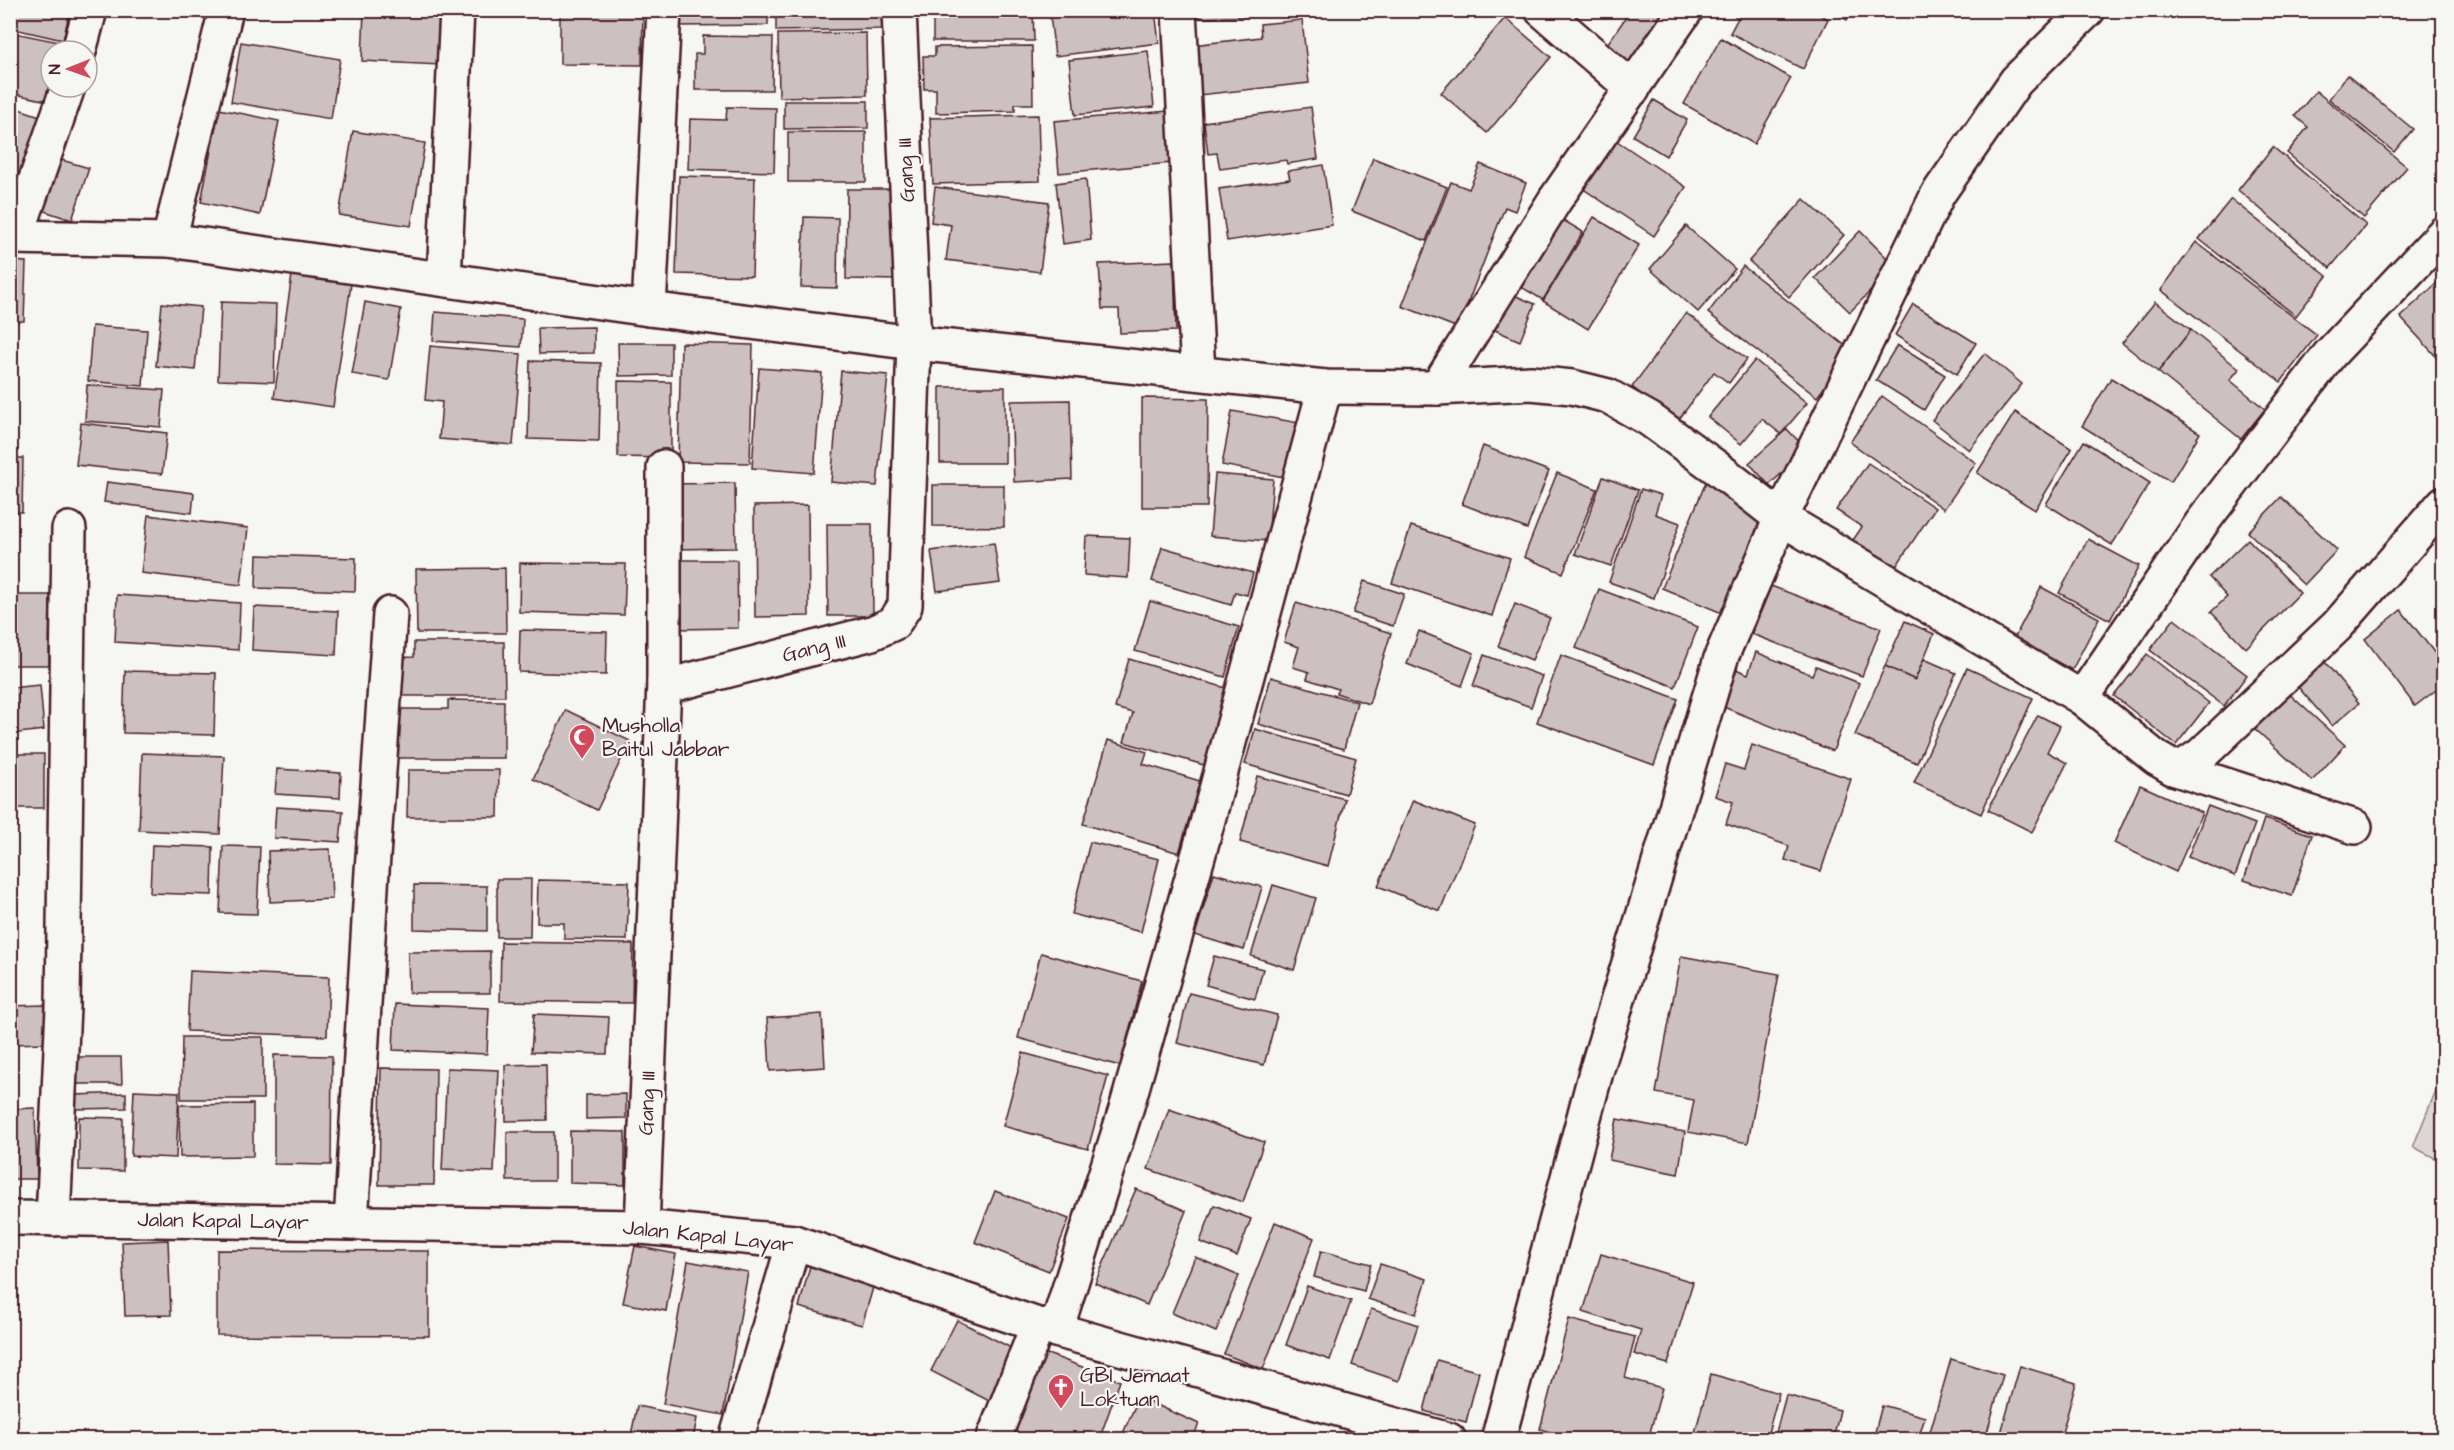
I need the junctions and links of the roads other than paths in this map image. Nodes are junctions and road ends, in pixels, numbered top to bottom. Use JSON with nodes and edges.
{"nodes":[{"id":1,"x":90,"y":10,"type":"edge"},
{"id":2,"x":226,"y":10,"type":"edge"},
{"id":3,"x":457,"y":10,"type":"edge"},
{"id":4,"x":664,"y":10,"type":"edge"},
{"id":5,"x":899,"y":10,"type":"edge"},
{"id":6,"x":1179,"y":10,"type":"edge"},
{"id":7,"x":1542,"y":10,"type":"edge"},
{"id":8,"x":1686,"y":10,"type":"edge"},
{"id":9,"x":2088,"y":10,"type":"edge"},
{"id":10,"x":82,"y":39,"type":"edge"},
{"id":11,"x":1633,"y":89,"type":"junction"},
{"id":12,"x":64,"y":99,"type":"edge"},
{"id":13,"x":2444,"y":233,"type":"edge"},
{"id":14,"x":13,"y":237,"type":"edge"},
{"id":15,"x":169,"y":240,"type":"junction"},
{"id":16,"x":444,"y":279,"type":"junction"},
{"id":17,"x":650,"y":309,"type":"junction"},
{"id":18,"x":914,"y":343,"type":"junction"},
{"id":19,"x":1198,"y":373,"type":"junction"},
{"id":20,"x":1325,"y":387,"type":"junction"},
{"id":21,"x":1437,"y":388,"type":"junction"},
{"id":22,"x":664,"y":467,"type":"dead end"},
{"id":23,"x":2444,"y":503,"type":"edge"},
{"id":24,"x":1781,"y":518,"type":"junction"},
{"id":25,"x":69,"y":530,"type":"dead end"},
{"id":26,"x":390,"y":614,"type":"dead end"},
{"id":27,"x":664,"y":682,"type":"junction"},
{"id":28,"x":2082,"y":698,"type":"junction"},
{"id":29,"x":2173,"y":768,"type":"junction"},
{"id":30,"x":2355,"y":828,"type":"dead end"},
{"id":31,"x":10,"y":1218,"type":"edge"},
{"id":32,"x":53,"y":1220,"type":"junction"},
{"id":33,"x":351,"y":1223,"type":"junction"},
{"id":34,"x":642,"y":1227,"type":"junction"},
{"id":35,"x":794,"y":1242,"type":"junction"},
{"id":36,"x":1047,"y":1328,"type":"junction"},
{"id":37,"x":1410,"y":1435,"type":"edge"},
{"id":38,"x":736,"y":1440,"type":"edge"},
{"id":39,"x":993,"y":1440,"type":"edge"},
{"id":40,"x":1449,"y":1440,"type":"edge"},
{"id":41,"x":1498,"y":1440,"type":"edge"}],
"edges":[{"from":1,"to":10,"type":"street"},
{"from":2,"to":15,"type":"street"},
{"from":3,"to":16,"type":"street"},
{"from":4,"to":17,"type":"street"},
{"from":5,"to":18,"type":"street","name":"Gang III"},
{"from":6,"to":19,"type":"street"},
{"from":7,"to":11,"type":"street"},
{"from":8,"to":11,"type":"street"},
{"from":9,"to":24,"type":"street"},
{"from":11,"to":21,"type":"street"},
{"from":12,"to":14,"type":"street"},
{"from":13,"to":28,"type":"street"},
{"from":14,"to":15,"type":"street"},
{"from":15,"to":16,"type":"street"},
{"from":16,"to":17,"type":"street"},
{"from":17,"to":18,"type":"street"},
{"from":18,"to":19,"type":"street"},
{"from":18,"to":27,"type":"street","name":"Gang III"},
{"from":19,"to":20,"type":"street"},
{"from":20,"to":21,"type":"street"},
{"from":20,"to":36,"type":"street"},
{"from":21,"to":24,"type":"street"},
{"from":22,"to":27,"type":"street"},
{"from":23,"to":29,"type":"street"},
{"from":24,"to":28,"type":"street"},
{"from":24,"to":41,"type":"street"},
{"from":25,"to":32,"type":"street"},
{"from":26,"to":33,"type":"street"},
{"from":27,"to":34,"type":"street","name":"Gang III"},
{"from":28,"to":29,"type":"street"},
{"from":29,"to":30,"type":"street"},
{"from":31,"to":32,"type":"street","name":"Jalan Kapal Layar"},
{"from":32,"to":33,"type":"street","name":"Jalan Kapal Layar"},
{"from":33,"to":34,"type":"street","name":"Jalan Kapal Layar"},
{"from":34,"to":35,"type":"street","name":"Jalan Kapal Layar"},
{"from":35,"to":36,"type":"street","name":"Jalan Kapal Layar"},
{"from":35,"to":38,"type":"street"},
{"from":36,"to":37,"type":"street","name":"Jalan Kapal Layar"},
{"from":36,"to":39,"type":"street"},
{"from":37,"to":40,"type":"street","name":"Jalan Kapal Layar"}]}
